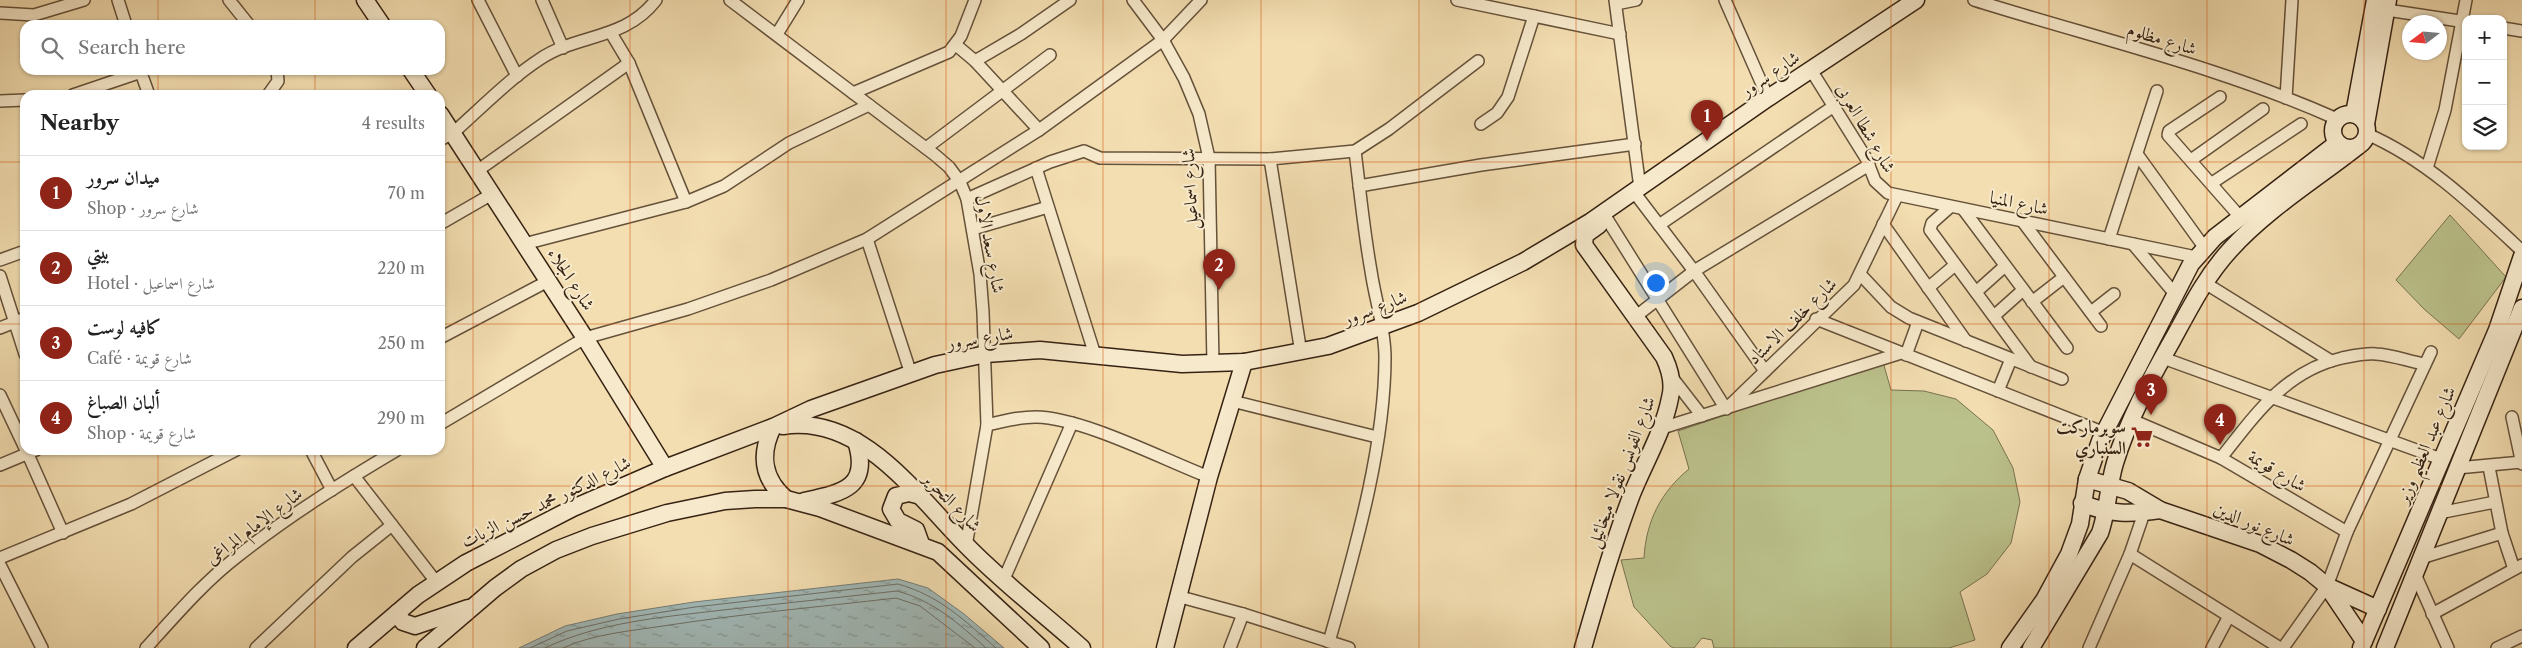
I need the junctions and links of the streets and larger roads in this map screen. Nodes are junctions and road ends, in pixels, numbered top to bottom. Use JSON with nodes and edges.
{"nodes":[{"id":1,"x":84,"y":0,"type":"edge"},
{"id":2,"x":118,"y":0,"type":"edge"},
{"id":3,"x":228,"y":0,"type":"edge"},
{"id":4,"x":365,"y":0,"type":"edge"},
{"id":5,"x":478,"y":0,"type":"edge"},
{"id":6,"x":542,"y":0,"type":"edge"},
{"id":7,"x":656,"y":0,"type":"edge"},
{"id":8,"x":730,"y":0,"type":"edge"},
{"id":9,"x":798,"y":0,"type":"edge"},
{"id":10,"x":974,"y":0,"type":"edge"},
{"id":11,"x":1070,"y":0,"type":"edge"},
{"id":12,"x":1133,"y":0,"type":"edge"},
{"id":13,"x":1201,"y":0,"type":"edge"},
{"id":14,"x":1457,"y":0,"type":"edge"},
{"id":15,"x":1636,"y":0,"type":"edge"},
{"id":16,"x":1725,"y":0,"type":"edge"},
{"id":17,"x":1916,"y":0,"type":"edge"},
{"id":18,"x":1974,"y":0,"type":"edge"},
{"id":19,"x":2292,"y":0,"type":"edge"},
{"id":20,"x":2466,"y":0,"type":"edge"},
{"id":21,"x":1616,"y":2,"type":"edge"},
{"id":22,"x":2383,"y":3,"type":"edge"},
{"id":23,"x":0,"y":13,"type":"edge"},
{"id":24,"x":2465,"y":15,"type":"edge"},
{"id":25,"x":1534,"y":16,"type":"junction"},
{"id":26,"x":124,"y":20,"type":"edge"},
{"id":27,"x":245,"y":20,"type":"edge"},
{"id":28,"x":379,"y":20,"type":"edge"},
{"id":29,"x":2462,"y":21,"type":"edge"},
{"id":30,"x":2507,"y":29,"type":"edge"},
{"id":31,"x":2462,"y":30,"type":"edge"},
{"id":32,"x":2522,"y":31,"type":"edge"},
{"id":33,"x":611,"y":34,"type":"junction"},
{"id":34,"x":777,"y":34,"type":"junction"},
{"id":35,"x":1620,"y":34,"type":"junction"},
{"id":36,"x":1163,"y":40,"type":"junction"},
{"id":37,"x":956,"y":45,"type":"junction"},
{"id":38,"x":563,"y":48,"type":"junction"},
{"id":39,"x":1050,"y":55,"type":"dead end"},
{"id":40,"x":975,"y":60,"type":"junction"},
{"id":41,"x":1478,"y":61,"type":"dead end"},
{"id":42,"x":629,"y":63,"type":"junction"},
{"id":43,"x":1811,"y":70,"type":"junction"},
{"id":44,"x":130,"y":75,"type":"edge"},
{"id":45,"x":142,"y":75,"type":"edge"},
{"id":46,"x":277,"y":75,"type":"edge"},
{"id":47,"x":414,"y":75,"type":"edge"},
{"id":48,"x":517,"y":76,"type":"junction"},
{"id":49,"x":87,"y":90,"type":"edge"},
{"id":50,"x":147,"y":90,"type":"edge"},
{"id":51,"x":272,"y":90,"type":"edge"},
{"id":52,"x":425,"y":90,"type":"edge"},
{"id":53,"x":1004,"y":90,"type":"junction"},
{"id":54,"x":2157,"y":91,"type":"dead end"},
{"id":55,"x":853,"y":94,"type":"junction"},
{"id":56,"x":2220,"y":97,"type":"dead end"},
{"id":57,"x":1768,"y":98,"type":"junction"},
{"id":58,"x":2286,"y":98,"type":"junction"},
{"id":59,"x":20,"y":100,"type":"edge"},
{"id":60,"x":0,"y":102,"type":"edge"},
{"id":61,"x":869,"y":105,"type":"junction"},
{"id":62,"x":1834,"y":106,"type":"junction"},
{"id":63,"x":2263,"y":110,"type":"dead end"},
{"id":64,"x":2337,"y":120,"type":"junction"},
{"id":65,"x":1481,"y":124,"type":"dead end"},
{"id":66,"x":2301,"y":124,"type":"dead end"},
{"id":67,"x":2363,"y":124,"type":"junction"},
{"id":68,"x":1039,"y":130,"type":"junction"},
{"id":69,"x":446,"y":137,"type":"edge"},
{"id":70,"x":2337,"y":143,"type":"junction"},
{"id":71,"x":1635,"y":144,"type":"junction"},
{"id":72,"x":2357,"y":147,"type":"junction"},
{"id":73,"x":926,"y":148,"type":"junction"},
{"id":74,"x":1354,"y":151,"type":"junction"},
{"id":75,"x":2136,"y":154,"type":"junction"},
{"id":76,"x":1209,"y":158,"type":"junction"},
{"id":77,"x":1270,"y":159,"type":"junction"},
{"id":78,"x":2191,"y":160,"type":"junction"},
{"id":79,"x":1869,"y":165,"type":"junction"},
{"id":80,"x":1036,"y":168,"type":"junction"},
{"id":81,"x":2427,"y":168,"type":"junction"},
{"id":82,"x":477,"y":171,"type":"junction"},
{"id":83,"x":960,"y":182,"type":"junction"},
{"id":84,"x":2212,"y":184,"type":"junction"},
{"id":85,"x":1359,"y":186,"type":"junction"},
{"id":86,"x":492,"y":194,"type":"junction"},
{"id":87,"x":1632,"y":194,"type":"junction"},
{"id":88,"x":1897,"y":196,"type":"junction"},
{"id":89,"x":966,"y":199,"type":"junction"},
{"id":90,"x":686,"y":202,"type":"junction"},
{"id":91,"x":1048,"y":207,"type":"junction"},
{"id":92,"x":1950,"y":207,"type":"junction"},
{"id":93,"x":1963,"y":209,"type":"junction"},
{"id":94,"x":2241,"y":218,"type":"junction"},
{"id":95,"x":445,"y":221,"type":"edge"},
{"id":96,"x":2023,"y":222,"type":"junction"},
{"id":97,"x":1597,"y":223,"type":"junction"},
{"id":98,"x":1883,"y":224,"type":"junction"},
{"id":99,"x":1659,"y":225,"type":"junction"},
{"id":100,"x":973,"y":229,"type":"junction"},
{"id":101,"x":867,"y":239,"type":"junction"},
{"id":102,"x":2109,"y":239,"type":"junction"},
{"id":103,"x":524,"y":244,"type":"junction"},
{"id":104,"x":2134,"y":244,"type":"junction"},
{"id":105,"x":2200,"y":252,"type":"junction"},
{"id":106,"x":20,"y":253,"type":"edge"},
{"id":107,"x":0,"y":260,"type":"edge"},
{"id":108,"x":2521,"y":261,"type":"edge"},
{"id":109,"x":1955,"y":265,"type":"junction"},
{"id":110,"x":2005,"y":266,"type":"junction"},
{"id":111,"x":2215,"y":268,"type":"junction"},
{"id":112,"x":1694,"y":271,"type":"junction"},
{"id":113,"x":1860,"y":274,"type":"junction"},
{"id":114,"x":0,"y":276,"type":"edge"},
{"id":115,"x":2064,"y":277,"type":"junction"},
{"id":116,"x":2184,"y":277,"type":"junction"},
{"id":117,"x":548,"y":281,"type":"junction"},
{"id":118,"x":2204,"y":284,"type":"junction"},
{"id":119,"x":1928,"y":288,"type":"junction"},
{"id":120,"x":2023,"y":290,"type":"junction"},
{"id":121,"x":1976,"y":292,"type":"junction"},
{"id":122,"x":2114,"y":294,"type":"dead end"},
{"id":123,"x":2175,"y":294,"type":"junction"},
{"id":124,"x":1658,"y":298,"type":"junction"},
{"id":125,"x":2516,"y":298,"type":"edge"},
{"id":126,"x":2032,"y":302,"type":"junction"},
{"id":127,"x":2522,"y":308,"type":"edge"},
{"id":128,"x":2091,"y":312,"type":"junction"},
{"id":129,"x":1994,"y":316,"type":"junction"},
{"id":130,"x":1635,"y":317,"type":"junction"},
{"id":131,"x":1816,"y":319,"type":"junction"},
{"id":132,"x":20,"y":321,"type":"edge"},
{"id":133,"x":1918,"y":322,"type":"junction"},
{"id":134,"x":2101,"y":326,"type":"dead end"},
{"id":135,"x":0,"y":328,"type":"edge"},
{"id":136,"x":1381,"y":328,"type":"junction"},
{"id":137,"x":445,"y":335,"type":"edge"},
{"id":138,"x":585,"y":338,"type":"junction"},
{"id":139,"x":1966,"y":341,"type":"junction"},
{"id":140,"x":2067,"y":348,"type":"dead end"},
{"id":141,"x":2431,"y":352,"type":"dead end"},
{"id":142,"x":1301,"y":353,"type":"junction"},
{"id":143,"x":986,"y":354,"type":"junction"},
{"id":144,"x":1903,"y":354,"type":"junction"},
{"id":145,"x":1095,"y":355,"type":"junction"},
{"id":146,"x":2163,"y":358,"type":"junction"},
{"id":147,"x":2011,"y":359,"type":"junction"},
{"id":148,"x":2330,"y":361,"type":"junction"},
{"id":149,"x":1244,"y":362,"type":"junction"},
{"id":150,"x":1213,"y":364,"type":"junction"},
{"id":151,"x":2424,"y":364,"type":"junction"},
{"id":152,"x":2031,"y":367,"type":"junction"},
{"id":153,"x":1765,"y":371,"type":"junction"},
{"id":154,"x":911,"y":374,"type":"junction"},
{"id":155,"x":1671,"y":376,"type":"junction"},
{"id":156,"x":2062,"y":378,"type":"dead end"},
{"id":157,"x":1998,"y":391,"type":"junction"},
{"id":158,"x":0,"y":395,"type":"edge"},
{"id":159,"x":2272,"y":396,"type":"junction"},
{"id":160,"x":1232,"y":401,"type":"junction"},
{"id":161,"x":1726,"y":409,"type":"junction"},
{"id":162,"x":1702,"y":416,"type":"junction"},
{"id":163,"x":2512,"y":417,"type":"dead end"},
{"id":164,"x":2132,"y":420,"type":"junction"},
{"id":165,"x":445,"y":421,"type":"edge"},
{"id":166,"x":1072,"y":424,"type":"junction"},
{"id":167,"x":987,"y":426,"type":"junction"},
{"id":168,"x":774,"y":428,"type":"junction"},
{"id":169,"x":1659,"y":429,"type":"junction"},
{"id":170,"x":2105,"y":433,"type":"junction"},
{"id":171,"x":20,"y":434,"type":"edge"},
{"id":172,"x":1377,"y":437,"type":"junction"},
{"id":173,"x":2389,"y":440,"type":"junction"},
{"id":174,"x":856,"y":441,"type":"junction"},
{"id":175,"x":20,"y":455,"type":"edge"},
{"id":176,"x":31,"y":455,"type":"edge"},
{"id":177,"x":226,"y":455,"type":"edge"},
{"id":178,"x":314,"y":455,"type":"edge"},
{"id":179,"x":389,"y":455,"type":"edge"},
{"id":180,"x":2221,"y":458,"type":"junction"},
{"id":181,"x":2441,"y":459,"type":"junction"},
{"id":182,"x":2522,"y":463,"type":"edge"},
{"id":183,"x":0,"y":464,"type":"edge"},
{"id":184,"x":2489,"y":467,"type":"junction"},
{"id":185,"x":664,"y":468,"type":"junction"},
{"id":186,"x":2458,"y":468,"type":"junction"},
{"id":187,"x":354,"y":476,"type":"junction"},
{"id":188,"x":1209,"y":477,"type":"junction"},
{"id":189,"x":2087,"y":479,"type":"junction"},
{"id":190,"x":2110,"y":485,"type":"junction"},
{"id":191,"x":332,"y":490,"type":"junction"},
{"id":192,"x":921,"y":496,"type":"junction"},
{"id":193,"x":793,"y":501,"type":"junction"},
{"id":194,"x":2495,"y":502,"type":"junction"},
{"id":195,"x":2082,"y":503,"type":"junction"},
{"id":196,"x":2152,"y":511,"type":"junction"},
{"id":197,"x":2106,"y":512,"type":"junction"},
{"id":198,"x":2439,"y":513,"type":"junction"},
{"id":199,"x":392,"y":525,"type":"junction"},
{"id":200,"x":2347,"y":532,"type":"junction"},
{"id":201,"x":63,"y":533,"type":"junction"},
{"id":202,"x":2502,"y":533,"type":"junction"},
{"id":203,"x":921,"y":544,"type":"junction"},
{"id":204,"x":966,"y":546,"type":"junction"},
{"id":205,"x":2130,"y":554,"type":"junction"},
{"id":206,"x":0,"y":558,"type":"edge"},
{"id":207,"x":2421,"y":558,"type":"junction"},
{"id":208,"x":0,"y":565,"type":"edge"},
{"id":209,"x":2518,"y":567,"type":"edge"},
{"id":210,"x":2415,"y":574,"type":"junction"},
{"id":211,"x":1004,"y":579,"type":"junction"},
{"id":212,"x":436,"y":583,"type":"junction"},
{"id":213,"x":2327,"y":586,"type":"junction"},
{"id":214,"x":1177,"y":596,"type":"junction"},
{"id":215,"x":470,"y":608,"type":"junction"},
{"id":216,"x":2378,"y":609,"type":"junction"},
{"id":217,"x":397,"y":612,"type":"junction"},
{"id":218,"x":1243,"y":614,"type":"junction"},
{"id":219,"x":2432,"y":614,"type":"junction"},
{"id":220,"x":2229,"y":616,"type":"junction"},
{"id":221,"x":2522,"y":636,"type":"edge"},
{"id":222,"x":1324,"y":643,"type":"edge"},
{"id":223,"x":2363,"y":644,"type":"edge"},
{"id":224,"x":2093,"y":646,"type":"edge"},
{"id":225,"x":42,"y":648,"type":"edge"},
{"id":226,"x":146,"y":648,"type":"edge"},
{"id":227,"x":256,"y":648,"type":"edge"},
{"id":228,"x":356,"y":648,"type":"edge"},
{"id":229,"x":424,"y":648,"type":"edge"},
{"id":230,"x":1041,"y":648,"type":"edge"},
{"id":231,"x":1082,"y":648,"type":"edge"},
{"id":232,"x":1165,"y":648,"type":"edge"},
{"id":233,"x":1230,"y":648,"type":"edge"},
{"id":234,"x":1348,"y":648,"type":"edge"},
{"id":235,"x":1583,"y":648,"type":"edge"},
{"id":236,"x":2010,"y":648,"type":"edge"},
{"id":237,"x":2031,"y":648,"type":"edge"},
{"id":238,"x":2212,"y":648,"type":"edge"},
{"id":239,"x":2281,"y":648,"type":"edge"},
{"id":240,"x":2385,"y":648,"type":"edge"},
{"id":241,"x":2448,"y":648,"type":"edge"},
{"id":242,"x":2497,"y":648,"type":"edge"}],
"edges":[{"from":1,"to":23,"type":"street"},
{"from":2,"to":26,"type":"street"},
{"from":3,"to":27,"type":"street"},
{"from":4,"to":28,"type":"street"},
{"from":5,"to":48,"type":"street"},
{"from":6,"to":38,"type":"street"},
{"from":7,"to":33,"type":"street"},
{"from":8,"to":34,"type":"street","name":"شارع سعد الاول"},
{"from":9,"to":34,"type":"street"},
{"from":10,"to":37,"type":"street"},
{"from":11,"to":40,"type":"street"},
{"from":12,"to":36,"type":"street","name":"شارع اسماعيل"},
{"from":13,"to":36,"type":"street"},
{"from":14,"to":25,"type":"street"},
{"from":15,"to":21,"type":"street"},
{"from":16,"to":57,"type":"street"},
{"from":17,"to":43,"type":"street","name":"شارع سرور"},
{"from":18,"to":58,"type":"street","name":"شارع مظلوم"},
{"from":19,"to":58,"type":"street"},
{"from":20,"to":24,"type":"street"},
{"from":21,"to":35,"type":"street"},
{"from":22,"to":29,"type":"street"},
{"from":22,"to":67,"type":"street"},
{"from":25,"to":35,"type":"street"},
{"from":25,"to":65,"type":"street"},
{"from":30,"to":32,"type":"street"},
{"from":31,"to":81,"type":"street"},
{"from":33,"to":38,"type":"street"},
{"from":33,"to":42,"type":"street"},
{"from":34,"to":55,"type":"street","name":"شارع سعد الاول"},
{"from":35,"to":71,"type":"street"},
{"from":36,"to":68,"type":"street"},
{"from":36,"to":76,"type":"street","name":"شارع اسماعيل"},
{"from":37,"to":40,"type":"street"},
{"from":37,"to":55,"type":"street"},
{"from":38,"to":48,"type":"street"},
{"from":39,"to":53,"type":"street"},
{"from":40,"to":53,"type":"street"},
{"from":41,"to":74,"type":"street"},
{"from":42,"to":82,"type":"street"},
{"from":42,"to":90,"type":"street"},
{"from":43,"to":57,"type":"street","name":"شارع سرور"},
{"from":43,"to":62,"type":"street","name":"شارع شطا العربى"},
{"from":44,"to":49,"type":"street"},
{"from":45,"to":50,"type":"street"},
{"from":46,"to":51,"type":"street"},
{"from":47,"to":52,"type":"street"},
{"from":48,"to":69,"type":"street"},
{"from":53,"to":68,"type":"street"},
{"from":53,"to":73,"type":"street"},
{"from":54,"to":75,"type":"street"},
{"from":55,"to":61,"type":"street","name":"شارع سعد الاول"},
{"from":56,"to":78,"type":"street"},
{"from":57,"to":87,"type":"street","name":"شارع سرور"},
{"from":58,"to":64,"type":"street","name":"شارع مظلوم"},
{"from":59,"to":60,"type":"street"},
{"from":61,"to":73,"type":"street","name":"شارع سعد الاول"},
{"from":61,"to":90,"type":"street"},
{"from":62,"to":79,"type":"street","name":"شارع شطا العربى"},
{"from":62,"to":99,"type":"street"},
{"from":63,"to":78,"type":"street"},
{"from":64,"to":67,"type":"street"},
{"from":64,"to":70,"type":"street"},
{"from":66,"to":84,"type":"street"},
{"from":67,"to":72,"type":"street"},
{"from":67,"to":81,"type":"street"},
{"from":68,"to":83,"type":"street"},
{"from":69,"to":82,"type":"street","name":"شارع الجلاء"},
{"from":70,"to":72,"type":"street"},
{"from":70,"to":94,"type":"street"},
{"from":71,"to":85,"type":"street"},
{"from":71,"to":87,"type":"street"},
{"from":72,"to":111,"type":"street"},
{"from":73,"to":83,"type":"street","name":"شارع سعد الاول"},
{"from":74,"to":77,"type":"street"},
{"from":74,"to":85,"type":"street"},
{"from":75,"to":102,"type":"street"},
{"from":75,"to":105,"type":"street"},
{"from":76,"to":77,"type":"street"},
{"from":76,"to":80,"type":"street"},
{"from":76,"to":150,"type":"street","name":"شارع اسماعيل"},
{"from":77,"to":142,"type":"street"},
{"from":78,"to":84,"type":"street"},
{"from":79,"to":88,"type":"street","name":"شارع شطا العربى"},
{"from":79,"to":112,"type":"street"},
{"from":80,"to":89,"type":"street"},
{"from":80,"to":91,"type":"street"},
{"from":81,"to":108,"type":"street"},
{"from":82,"to":86,"type":"street","name":"شارع الجلاء"},
{"from":83,"to":89,"type":"street","name":"شارع سعد الاول"},
{"from":83,"to":101,"type":"street"},
{"from":84,"to":94,"type":"street"},
{"from":85,"to":136,"type":"street"},
{"from":86,"to":95,"type":"street"},
{"from":86,"to":103,"type":"street","name":"شارع الجلاء"},
{"from":87,"to":97,"type":"street","name":"شارع سرور"},
{"from":87,"to":99,"type":"street"},
{"from":88,"to":92,"type":"street","name":"شارع المنيا"},
{"from":88,"to":98,"type":"street","name":"شارع خلف الاستاد"},
{"from":89,"to":100,"type":"street","name":"شارع سعد الاول"},
{"from":90,"to":103,"type":"street"},
{"from":91,"to":100,"type":"street"},
{"from":91,"to":145,"type":"street"},
{"from":92,"to":93,"type":"street","name":"شارع المنيا"},
{"from":92,"to":109,"type":"street"},
{"from":93,"to":96,"type":"street","name":"شارع المنيا"},
{"from":93,"to":110,"type":"street"},
{"from":94,"to":105,"type":"street"},
{"from":96,"to":102,"type":"street","name":"شارع المنيا"},
{"from":96,"to":115,"type":"street"},
{"from":97,"to":124,"type":"street"},
{"from":97,"to":130,"type":"street","name":"شارع الفونس نقولا ميخائيل"},
{"from":97,"to":136,"type":"street","name":"شارع سرور"},
{"from":98,"to":113,"type":"street","name":"شارع خلف الاستاد"},
{"from":98,"to":119,"type":"street"},
{"from":99,"to":112,"type":"street"},
{"from":100,"to":143,"type":"street","name":"شارع سعد الاول"},
{"from":101,"to":138,"type":"street"},
{"from":101,"to":154,"type":"street"},
{"from":102,"to":104,"type":"street","name":"شارع المنيا"},
{"from":103,"to":117,"type":"street","name":"شارع الجلاء"},
{"from":104,"to":105,"type":"street","name":"شارع المنيا"},
{"from":104,"to":123,"type":"street"},
{"from":105,"to":111,"type":"street"},
{"from":105,"to":116,"type":"street"},
{"from":106,"to":107,"type":"street"},
{"from":108,"to":125,"type":"street","name":"شارع عبد العظيم وزير"},
{"from":109,"to":119,"type":"street"},
{"from":109,"to":121,"type":"street"},
{"from":110,"to":120,"type":"street"},
{"from":110,"to":121,"type":"street"},
{"from":111,"to":118,"type":"street"},
{"from":112,"to":124,"type":"street"},
{"from":112,"to":153,"type":"street"},
{"from":113,"to":131,"type":"street","name":"شارع خلف الاستاد"},
{"from":113,"to":133,"type":"street"},
{"from":114,"to":132,"type":"street"},
{"from":115,"to":126,"type":"street"},
{"from":115,"to":128,"type":"street"},
{"from":116,"to":118,"type":"street"},
{"from":116,"to":123,"type":"street"},
{"from":117,"to":137,"type":"street"},
{"from":117,"to":138,"type":"street","name":"شارع الجلاء"},
{"from":118,"to":146,"type":"street"},
{"from":118,"to":148,"type":"street"},
{"from":119,"to":139,"type":"street"},
{"from":120,"to":126,"type":"street"},
{"from":120,"to":129,"type":"street"},
{"from":121,"to":129,"type":"street"},
{"from":122,"to":128,"type":"street"},
{"from":123,"to":170,"type":"street"},
{"from":124,"to":130,"type":"street"},
{"from":124,"to":161,"type":"street"},
{"from":125,"to":181,"type":"street","name":"شارع عبد العظيم وزير"},
{"from":126,"to":140,"type":"street"},
{"from":127,"to":186,"type":"street"},
{"from":128,"to":134,"type":"street"},
{"from":129,"to":152,"type":"street"},
{"from":130,"to":155,"type":"street","name":"شارع الفونس نقولا ميخائيل"},
{"from":131,"to":144,"type":"street"},
{"from":131,"to":153,"type":"street","name":"شارع خلف الاستاد"},
{"from":132,"to":135,"type":"street"},
{"from":133,"to":139,"type":"street"},
{"from":133,"to":144,"type":"street"},
{"from":136,"to":142,"type":"street","name":"شارع سرور"},
{"from":136,"to":172,"type":"street"},
{"from":138,"to":165,"type":"street"},
{"from":138,"to":185,"type":"street","name":"شارع الجلاء"},
{"from":139,"to":147,"type":"street"},
{"from":141,"to":151,"type":"street"},
{"from":142,"to":149,"type":"street","name":"شارع سرور"},
{"from":143,"to":145,"type":"street","name":"شارع سرور"},
{"from":143,"to":154,"type":"street","name":"شارع سرور"},
{"from":143,"to":167,"type":"street","name":"شارع سعد الاول"},
{"from":144,"to":157,"type":"street"},
{"from":144,"to":161,"type":"street"},
{"from":145,"to":150,"type":"street","name":"شارع سرور"},
{"from":146,"to":159,"type":"street"},
{"from":146,"to":164,"type":"street"},
{"from":147,"to":152,"type":"street"},
{"from":147,"to":157,"type":"street"},
{"from":148,"to":151,"type":"street"},
{"from":148,"to":159,"type":"street"},
{"from":149,"to":150,"type":"street","name":"شارع سرور"},
{"from":149,"to":160,"type":"street"},
{"from":151,"to":173,"type":"street"},
{"from":152,"to":156,"type":"street"},
{"from":153,"to":161,"type":"street","name":"شارع خلف الاستاد"},
{"from":154,"to":168,"type":"street","name":"شارع سرور"},
{"from":155,"to":162,"type":"street"},
{"from":155,"to":169,"type":"street","name":"شارع الفونس نقولا ميخائيل"},
{"from":157,"to":170,"type":"street"},
{"from":158,"to":171,"type":"street"},
{"from":159,"to":173,"type":"street"},
{"from":159,"to":180,"type":"street"},
{"from":160,"to":172,"type":"street"},
{"from":160,"to":188,"type":"street"},
{"from":161,"to":162,"type":"street"},
{"from":162,"to":169,"type":"street"},
{"from":163,"to":182,"type":"street"},
{"from":164,"to":180,"type":"street","name":"شارع قويمة"},
{"from":164,"to":190,"type":"street"},
{"from":166,"to":167,"type":"street"},
{"from":166,"to":188,"type":"street"},
{"from":166,"to":211,"type":"street"},
{"from":167,"to":204,"type":"street","name":"شارع سعد الاول"},
{"from":168,"to":174,"type":"street","name":"شارع التحرير"},
{"from":168,"to":185,"type":"street","name":"شارع الدكتور محمد حسن الزيات"},
{"from":168,"to":193,"type":"street"},
{"from":169,"to":235,"type":"street","name":"شارع الفونس نقولا ميخائيل"},
{"from":170,"to":189,"type":"street"},
{"from":172,"to":222,"type":"street"},
{"from":173,"to":181,"type":"street"},
{"from":173,"to":200,"type":"street"},
{"from":174,"to":192,"type":"street","name":"شارع التحرير"},
{"from":174,"to":193,"type":"street"},
{"from":175,"to":183,"type":"street"},
{"from":176,"to":201,"type":"street"},
{"from":177,"to":201,"type":"street"},
{"from":178,"to":191,"type":"street"},
{"from":179,"to":187,"type":"street","name":"شارع الإمام المراغى"},
{"from":180,"to":200,"type":"street","name":"شارع قويمة"},
{"from":181,"to":216,"type":"street","name":"شارع عبد العظيم وزير"},
{"from":182,"to":184,"type":"street"},
{"from":184,"to":186,"type":"street"},
{"from":184,"to":194,"type":"street"},
{"from":185,"to":212,"type":"street","name":"شارع الدكتور محمد حسن الزيات"},
{"from":186,"to":198,"type":"street"},
{"from":187,"to":191,"type":"street","name":"شارع الإمام المراغى"},
{"from":187,"to":199,"type":"street"},
{"from":188,"to":214,"type":"street"},
{"from":189,"to":190,"type":"street","name":"شارع نور الدين"},
{"from":189,"to":195,"type":"street"},
{"from":190,"to":196,"type":"street","name":"شارع نور الدين"},
{"from":190,"to":197,"type":"street"},
{"from":191,"to":226,"type":"street","name":"شارع الإمام المراغى"},
{"from":192,"to":203,"type":"street"},
{"from":192,"to":204,"type":"street","name":"شارع التحرير"},
{"from":193,"to":203,"type":"street"},
{"from":193,"to":215,"type":"street"},
{"from":194,"to":198,"type":"street"},
{"from":194,"to":202,"type":"street"},
{"from":195,"to":197,"type":"street","name":"شارع نور الدين"},
{"from":195,"to":236,"type":"street"},
{"from":196,"to":197,"type":"street","name":"شارع نور الدين"},
{"from":196,"to":205,"type":"street"},
{"from":196,"to":213,"type":"street","name":"شارع نور الدين"},
{"from":197,"to":237,"type":"street"},
{"from":198,"to":207,"type":"street"},
{"from":199,"to":212,"type":"street"},
{"from":199,"to":227,"type":"street"},
{"from":200,"to":213,"type":"street"},
{"from":201,"to":206,"type":"street"},
{"from":202,"to":207,"type":"street"},
{"from":202,"to":209,"type":"street"},
{"from":203,"to":230,"type":"street"},
{"from":204,"to":211,"type":"street","name":"شارع التحرير"},
{"from":205,"to":220,"type":"street"},
{"from":205,"to":224,"type":"street"},
{"from":207,"to":210,"type":"street"},
{"from":208,"to":225,"type":"street"},
{"from":209,"to":219,"type":"street"},
{"from":210,"to":219,"type":"street"},
{"from":210,"to":240,"type":"street"},
{"from":211,"to":231,"type":"street","name":"شارع التحرير"},
{"from":212,"to":217,"type":"street","name":"شارع الدكتور محمد حسن الزيات"},
{"from":213,"to":216,"type":"street","name":"شارع نور الدين"},
{"from":213,"to":223,"type":"street","name":"شارع نور الدين"},
{"from":213,"to":239,"type":"street"},
{"from":214,"to":218,"type":"street"},
{"from":214,"to":232,"type":"street"},
{"from":215,"to":217,"type":"street"},
{"from":215,"to":229,"type":"street"},
{"from":216,"to":223,"type":"street","name":"شارع عبد العظيم وزير"},
{"from":217,"to":228,"type":"street","name":"شارع الدكتور محمد حسن الزيات"},
{"from":218,"to":222,"type":"street"},
{"from":218,"to":233,"type":"street"},
{"from":219,"to":241,"type":"street"},
{"from":220,"to":238,"type":"street"},
{"from":220,"to":239,"type":"street"},
{"from":221,"to":242,"type":"street"},
{"from":222,"to":234,"type":"street"}]}
